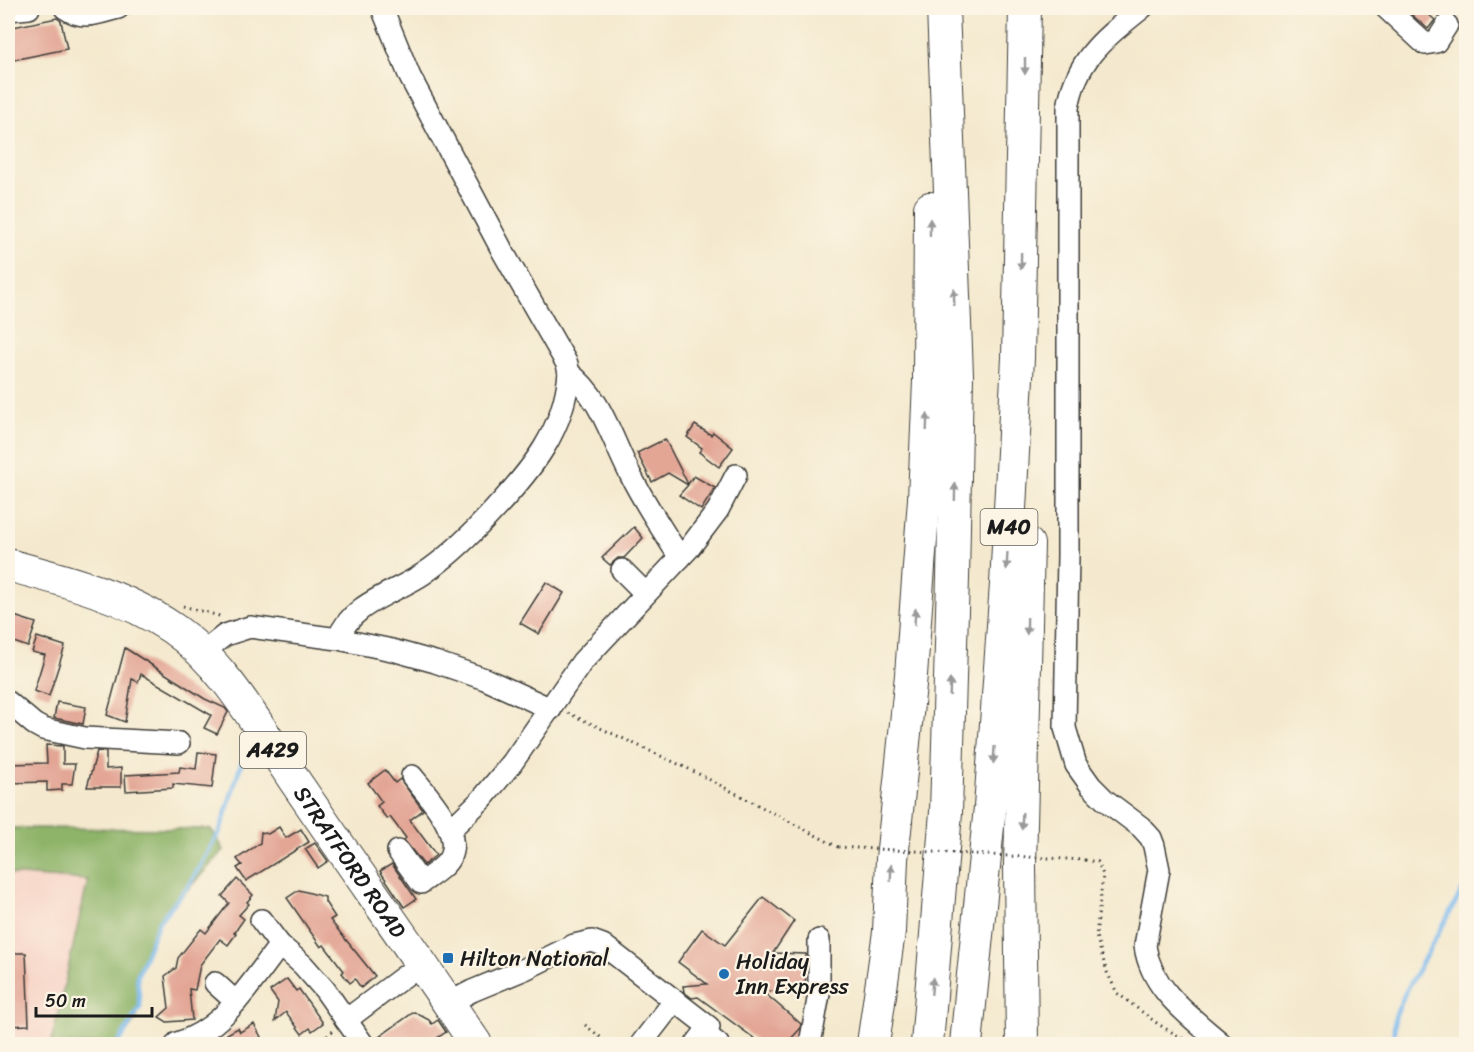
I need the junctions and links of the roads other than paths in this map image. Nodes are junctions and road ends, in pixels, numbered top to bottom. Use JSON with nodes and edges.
{"nodes":[{"id":1,"x":29,"y":8,"type":"edge"},
{"id":2,"x":65,"y":8,"type":"edge"},
{"id":3,"x":118,"y":8,"type":"edge"},
{"id":4,"x":382,"y":8,"type":"edge"},
{"id":5,"x":943,"y":8,"type":"edge"},
{"id":6,"x":1025,"y":8,"type":"edge"},
{"id":7,"x":1143,"y":8,"type":"edge"},
{"id":8,"x":1386,"y":8,"type":"edge"},
{"id":9,"x":8,"y":10,"type":"edge"},
{"id":10,"x":1447,"y":26,"type":"dead end"},
{"id":11,"x":946,"y":46,"type":"junction"},
{"id":12,"x":1018,"y":358,"type":"junction"},
{"id":13,"x":569,"y":373,"type":"junction"},
{"id":14,"x":736,"y":475,"type":"dead end"},
{"id":15,"x":680,"y":558,"type":"junction"},
{"id":16,"x":8,"y":565,"type":"edge"},
{"id":17,"x":622,"y":570,"type":"dead end"},
{"id":18,"x":645,"y":593,"type":"junction"},
{"id":19,"x":338,"y":639,"type":"junction"},
{"id":20,"x":202,"y":653,"type":"junction"},
{"id":21,"x":8,"y":702,"type":"edge"},
{"id":22,"x":551,"y":708,"type":"junction"},
{"id":23,"x":178,"y":743,"type":"dead end"},
{"id":24,"x":412,"y":776,"type":"dead end"},
{"id":25,"x":450,"y":830,"type":"junction"},
{"id":26,"x":398,"y":851,"type":"dead end"},
{"id":27,"x":261,"y":920,"type":"dead end"},
{"id":28,"x":819,"y":940,"type":"dead end"},
{"id":29,"x":280,"y":945,"type":"junction"},
{"id":30,"x":422,"y":963,"type":"junction"},
{"id":31,"x":215,"y":983,"type":"dead end"},
{"id":32,"x":675,"y":1000,"type":"junction"},
{"id":33,"x":236,"y":1002,"type":"junction"},
{"id":34,"x":449,"y":1003,"type":"junction"},
{"id":35,"x":346,"y":1020,"type":"junction"},
{"id":36,"x":706,"y":1041,"type":"edge"},
{"id":37,"x":177,"y":1043,"type":"dead end"},
{"id":38,"x":363,"y":1044,"type":"edge"},
{"id":39,"x":476,"y":1044,"type":"edge"},
{"id":40,"x":640,"y":1044,"type":"edge"},
{"id":41,"x":810,"y":1044,"type":"edge"},
{"id":42,"x":873,"y":1044,"type":"edge"},
{"id":43,"x":927,"y":1044,"type":"edge"},
{"id":44,"x":966,"y":1044,"type":"edge"},
{"id":45,"x":1022,"y":1044,"type":"edge"},
{"id":46,"x":1222,"y":1044,"type":"edge"}],
"edges":[{"from":1,"to":9,"type":"street"},
{"from":2,"to":3,"type":"street"},
{"from":4,"to":13,"type":"street"},
{"from":5,"to":11,"type":"highway","number":"M40"},
{"from":6,"to":12,"type":"highway","number":"M40","one_way":true},
{"from":7,"to":46,"type":"street"},
{"from":8,"to":10,"type":"street"},
{"from":42,"to":11,"type":"highway","number":"M40","one_way":true},
{"from":43,"to":11,"type":"highway","number":"M40","one_way":true},
{"from":12,"to":44,"type":"highway","number":"M40","one_way":true},
{"from":12,"to":45,"type":"highway","number":"M40","one_way":true},
{"from":13,"to":15,"type":"street"},
{"from":13,"to":19,"type":"street"},
{"from":14,"to":15,"type":"street"},
{"from":15,"to":18,"type":"street"},
{"from":16,"to":20,"type":"highway","name":"STRATFORD ROAD","number":"A429"},
{"from":17,"to":18,"type":"street"},
{"from":18,"to":22,"type":"street"},
{"from":19,"to":20,"type":"street"},
{"from":19,"to":22,"type":"street"},
{"from":20,"to":30,"type":"highway","name":"STRATFORD ROAD","number":"A429"},
{"from":21,"to":23,"type":"street"},
{"from":22,"to":25,"type":"street"},
{"from":24,"to":25,"type":"street"},
{"from":25,"to":26,"type":"street"},
{"from":27,"to":29,"type":"street"},
{"from":28,"to":41,"type":"street"},
{"from":29,"to":33,"type":"street"},
{"from":29,"to":35,"type":"street"},
{"from":30,"to":34,"type":"highway","name":"STRATFORD ROAD","number":"A429"},
{"from":30,"to":35,"type":"street"},
{"from":31,"to":33,"type":"street"},
{"from":32,"to":34,"type":"street"},
{"from":32,"to":36,"type":"street"},
{"from":32,"to":40,"type":"street"},
{"from":33,"to":37,"type":"street"},
{"from":34,"to":39,"type":"highway","name":"STRATFORD ROAD","number":"A429"},
{"from":35,"to":38,"type":"street"}]}
